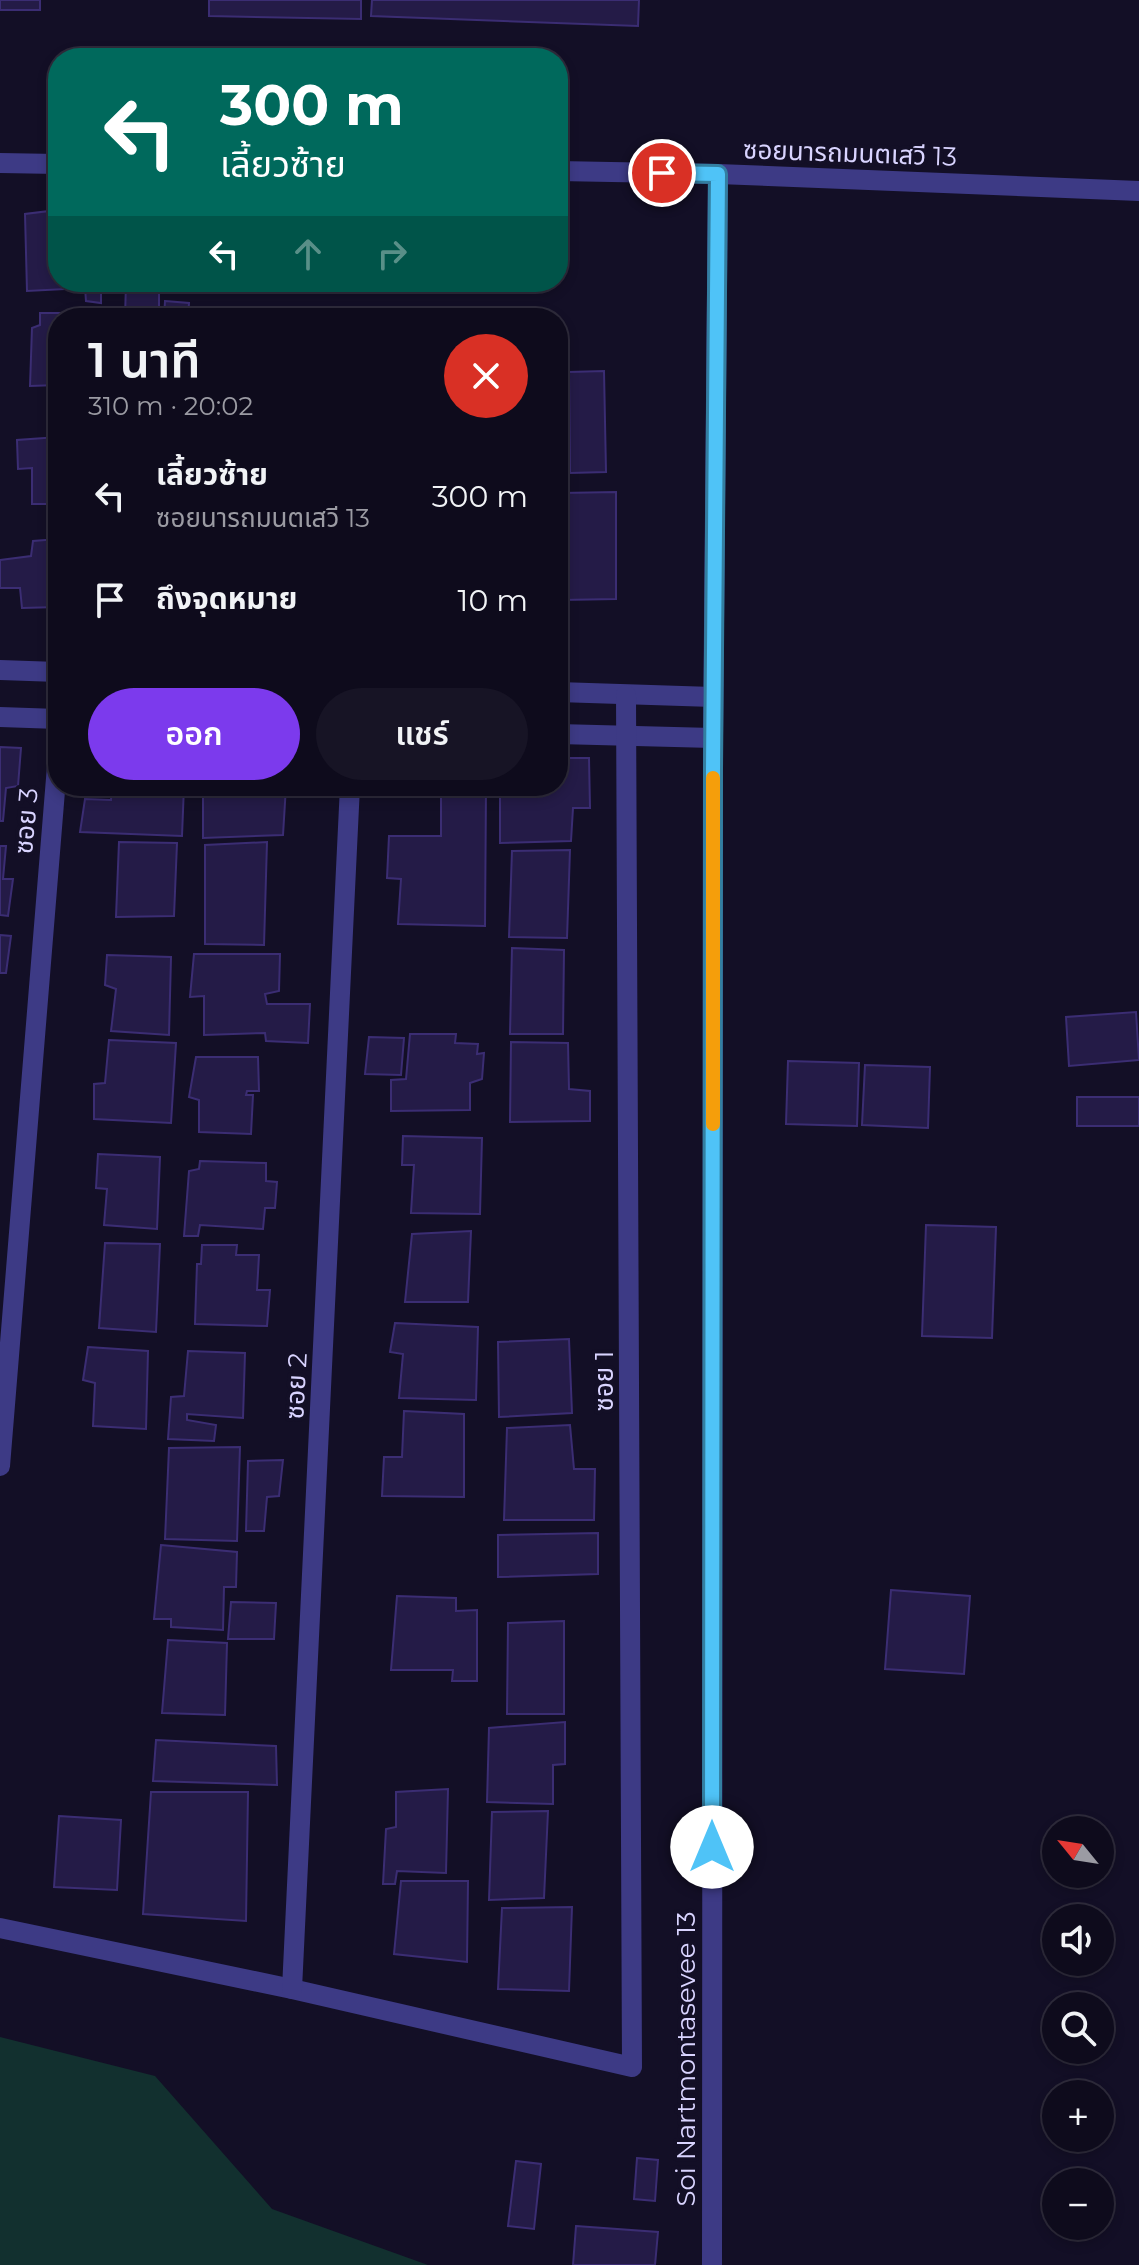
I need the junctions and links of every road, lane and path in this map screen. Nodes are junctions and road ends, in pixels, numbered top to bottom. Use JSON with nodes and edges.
{"nodes":[{"id":1,"x":0,"y":163,"type":"edge"},
{"id":2,"x":48,"y":164,"type":"edge"},
{"id":3,"x":568,"y":171,"type":"edge"},
{"id":4,"x":718,"y":174,"type":"junction"},
{"id":5,"x":1139,"y":191,"type":"edge"},
{"id":6,"x":0,"y":670,"type":"edge"},
{"id":7,"x":48,"y":672,"type":"edge"},
{"id":8,"x":568,"y":692,"type":"edge"},
{"id":9,"x":626,"y":695,"type":"junction"},
{"id":10,"x":713,"y":697,"type":"junction"},
{"id":11,"x":0,"y":717,"type":"edge"},
{"id":12,"x":48,"y":719,"type":"edge"},
{"id":13,"x":568,"y":734,"type":"edge"},
{"id":14,"x":628,"y":736,"type":"junction"},
{"id":15,"x":713,"y":738,"type":"junction"},
{"id":16,"x":55,"y":796,"type":"edge"},
{"id":17,"x":350,"y":796,"type":"edge"},
{"id":18,"x":0,"y":1466,"type":"edge"},
{"id":19,"x":0,"y":1928,"type":"edge"},
{"id":20,"x":292,"y":1989,"type":"junction"},
{"id":21,"x":712,"y":2265,"type":"edge"}],
"edges":[{"from":1,"to":2,"type":"street"},
{"from":3,"to":4,"type":"street","name":"ซอยนารถมนตเสวี 13"},
{"from":4,"to":5,"type":"street","name":"ซอยนารถมนตเสวี 13"},
{"from":4,"to":10,"type":"street","name":"Soi Nartmontasevee 13"},
{"from":6,"to":7,"type":"street"},
{"from":8,"to":9,"type":"street"},
{"from":9,"to":10,"type":"street"},
{"from":9,"to":14,"type":"street","name":"ซอย 1"},
{"from":10,"to":15,"type":"street","name":"Soi Nartmontasevee 13"},
{"from":11,"to":12,"type":"street"},
{"from":13,"to":14,"type":"street"},
{"from":14,"to":15,"type":"street"},
{"from":14,"to":20,"type":"street","name":"ซอย 1"},
{"from":15,"to":21,"type":"street","name":"Soi Nartmontasevee 13"},
{"from":16,"to":18,"type":"street","name":"ซอย 3"},
{"from":17,"to":20,"type":"street","name":"ซอย 2"},
{"from":19,"to":20,"type":"street"}]}
